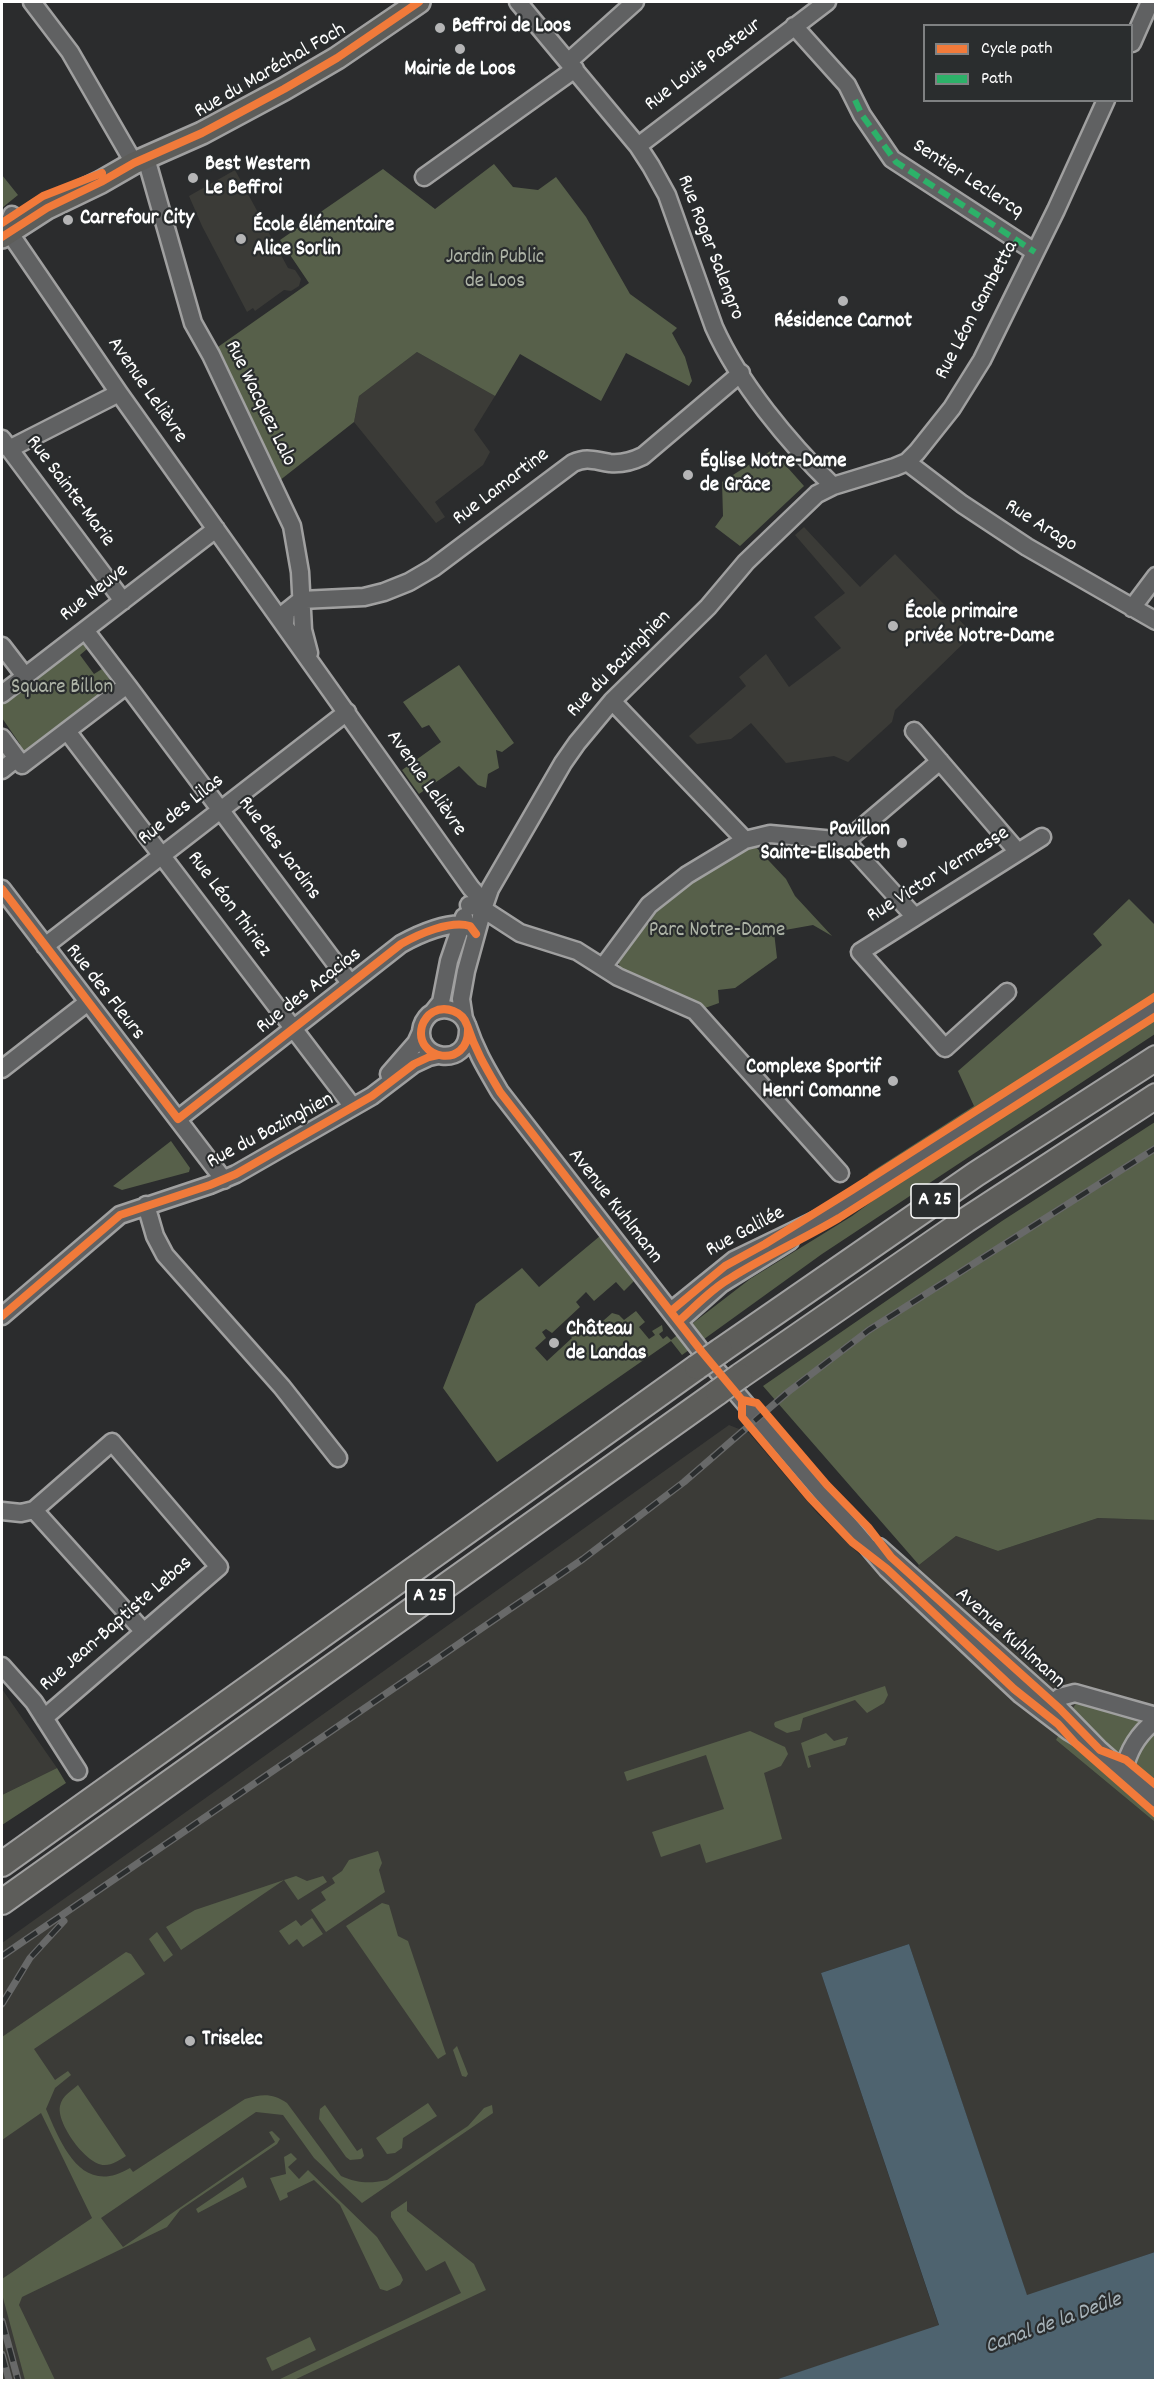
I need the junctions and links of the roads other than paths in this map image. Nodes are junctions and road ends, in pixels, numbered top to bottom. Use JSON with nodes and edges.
{"nodes":[{"id":1,"x":32,"y":2,"type":"edge"},
{"id":2,"x":419,"y":2,"type":"edge"},
{"id":3,"x":518,"y":2,"type":"edge"},
{"id":4,"x":635,"y":2,"type":"edge"},
{"id":5,"x":827,"y":2,"type":"edge"},
{"id":6,"x":1150,"y":2,"type":"edge"},
{"id":7,"x":794,"y":26,"type":"junction"},
{"id":8,"x":1133,"y":38,"type":"edge"},
{"id":9,"x":572,"y":65,"type":"junction"},
{"id":10,"x":1105,"y":102,"type":"edge"},
{"id":11,"x":638,"y":146,"type":"junction"},
{"id":12,"x":140,"y":160,"type":"junction"},
{"id":13,"x":424,"y":177,"type":"dead end"},
{"id":14,"x":6,"y":227,"type":"edge"},
{"id":15,"x":1035,"y":252,"type":"junction"},
{"id":16,"x":741,"y":373,"type":"junction"},
{"id":17,"x":119,"y":393,"type":"junction"},
{"id":18,"x":5,"y":444,"type":"edge"},
{"id":19,"x":907,"y":462,"type":"junction"},
{"id":20,"x":833,"y":486,"type":"junction"},
{"id":21,"x":216,"y":529,"type":"junction"},
{"id":22,"x":1155,"y":576,"type":"edge"},
{"id":23,"x":258,"y":589,"type":"junction"},
{"id":24,"x":301,"y":593,"type":"junction"},
{"id":25,"x":123,"y":602,"type":"junction"},
{"id":26,"x":1132,"y":608,"type":"junction"},
{"id":27,"x":1155,"y":621,"type":"edge"},
{"id":28,"x":285,"y":625,"type":"junction"},
{"id":29,"x":85,"y":630,"type":"junction"},
{"id":30,"x":2,"y":646,"type":"edge"},
{"id":31,"x":319,"y":673,"type":"junction"},
{"id":32,"x":25,"y":676,"type":"junction"},
{"id":33,"x":127,"y":685,"type":"junction"},
{"id":34,"x":2,"y":694,"type":"edge"},
{"id":35,"x":612,"y":700,"type":"junction"},
{"id":36,"x":346,"y":712,"type":"junction"},
{"id":37,"x":67,"y":731,"type":"junction"},
{"id":38,"x":914,"y":731,"type":"dead end"},
{"id":39,"x":2,"y":738,"type":"edge"},
{"id":40,"x":17,"y":758,"type":"junction"},
{"id":41,"x":940,"y":761,"type":"junction"},
{"id":42,"x":2,"y":770,"type":"edge"},
{"id":43,"x":220,"y":810,"type":"junction"},
{"id":44,"x":1042,"y":837,"type":"dead end"},
{"id":45,"x":745,"y":840,"type":"junction"},
{"id":46,"x":846,"y":841,"type":"junction"},
{"id":47,"x":1018,"y":852,"type":"junction"},
{"id":48,"x":162,"y":855,"type":"junction"},
{"id":49,"x":2,"y":889,"type":"edge"},
{"id":50,"x":476,"y":907,"type":"junction"},
{"id":51,"x":915,"y":917,"type":"junction"},
{"id":52,"x":460,"y":924,"type":"junction"},
{"id":53,"x":476,"y":934,"type":"junction"},
{"id":54,"x":45,"y":946,"type":"junction"},
{"id":55,"x":603,"y":967,"type":"junction"},
{"id":56,"x":350,"y":983,"type":"junction"},
{"id":57,"x":1007,"y":993,"type":"dead end"},
{"id":58,"x":87,"y":1002,"type":"junction"},
{"id":59,"x":1155,"y":1007,"type":"edge"},
{"id":60,"x":433,"y":1012,"type":"junction"},
{"id":61,"x":466,"y":1024,"type":"junction"},
{"id":62,"x":293,"y":1029,"type":"junction"},
{"id":63,"x":421,"y":1032,"type":"junction"},
{"id":64,"x":444,"y":1055,"type":"junction"},
{"id":65,"x":1155,"y":1058,"type":"edge"},
{"id":66,"x":2,"y":1069,"type":"edge"},
{"id":67,"x":500,"y":1092,"type":"junction"},
{"id":68,"x":1155,"y":1096,"type":"edge"},
{"id":69,"x":353,"y":1107,"type":"junction"},
{"id":70,"x":178,"y":1119,"type":"junction"},
{"id":71,"x":840,"y":1173,"type":"dead end"},
{"id":72,"x":224,"y":1180,"type":"junction"},
{"id":73,"x":146,"y":1205,"type":"junction"},
{"id":74,"x":2,"y":1316,"type":"edge"},
{"id":75,"x":675,"y":1316,"type":"junction"},
{"id":76,"x":697,"y":1356,"type":"junction"},
{"id":77,"x":338,"y":1458,"type":"dead end"},
{"id":78,"x":34,"y":1510,"type":"junction"},
{"id":79,"x":2,"y":1511,"type":"edge"},
{"id":80,"x":144,"y":1632,"type":"junction"},
{"id":81,"x":2,"y":1666,"type":"edge"},
{"id":82,"x":1049,"y":1708,"type":"junction"},
{"id":83,"x":44,"y":1718,"type":"junction"},
{"id":84,"x":1155,"y":1718,"type":"edge"},
{"id":85,"x":78,"y":1771,"type":"dead end"},
{"id":86,"x":1124,"y":1771,"type":"junction"},
{"id":87,"x":1155,"y":1799,"type":"edge"},
{"id":88,"x":55,"y":1818,"type":"junction"},
{"id":89,"x":2,"y":1846,"type":"edge"},
{"id":90,"x":2,"y":1864,"type":"edge"},
{"id":91,"x":2,"y":1902,"type":"edge"}],
"edges":[{"from":1,"to":12,"type":"street","name":"Rue Wacquez Lalo"},
{"from":2,"to":12,"type":"main road","name":"Rue du Maréchal Foch"},
{"from":3,"to":9,"type":"street","name":"Rue Roger Salengro"},
{"from":4,"to":9,"type":"street"},
{"from":5,"to":7,"type":"street","name":"Rue Louis Pasteur"},
{"from":6,"to":8,"type":"street"},
{"from":7,"to":11,"type":"street","name":"Rue Louis Pasteur"},
{"from":7,"to":15,"type":"street","name":"Sentier Leclercq"},
{"from":9,"to":11,"type":"street","name":"Rue Roger Salengro"},
{"from":9,"to":13,"type":"street"},
{"from":10,"to":15,"type":"street","name":"Rue Léon Gambetta"},
{"from":11,"to":16,"type":"street","name":"Rue Roger Salengro"},
{"from":12,"to":14,"type":"main road","name":"Rue du Maréchal Foch"},
{"from":12,"to":24,"type":"street","name":"Rue Wacquez Lalo"},
{"from":14,"to":17,"type":"street","name":"Avenue Lelièvre"},
{"from":15,"to":19,"type":"street","name":"Rue Léon Gambetta"},
{"from":16,"to":20,"type":"street","name":"Rue Roger Salengro"},
{"from":16,"to":24,"type":"street","name":"Rue Lamartine"},
{"from":17,"to":18,"type":"street"},
{"from":17,"to":21,"type":"street","name":"Avenue Lelièvre"},
{"from":18,"to":25,"type":"street","name":"Rue Sainte-Marie"},
{"from":19,"to":20,"type":"street"},
{"from":19,"to":26,"type":"street","name":"Rue Arago"},
{"from":20,"to":35,"type":"street","name":"Rue du Bazinghien"},
{"from":21,"to":23,"type":"street","name":"Avenue Lelièvre"},
{"from":21,"to":25,"type":"street","name":"Rue Neuve"},
{"from":22,"to":26,"type":"street"},
{"from":23,"to":24,"type":"street"},
{"from":23,"to":28,"type":"street","name":"Avenue Lelièvre"},
{"from":24,"to":28,"type":"street"},
{"from":24,"to":31,"type":"street","name":"Rue Wacquez Lalo"},
{"from":25,"to":29,"type":"street","name":"Rue Neuve"},
{"from":26,"to":27,"type":"street","name":"Rue Arago"},
{"from":28,"to":31,"type":"street","name":"Avenue Lelièvre"},
{"from":29,"to":32,"type":"street","name":"Rue Neuve"},
{"from":29,"to":33,"type":"street"},
{"from":30,"to":32,"type":"street"},
{"from":31,"to":36,"type":"street","name":"Avenue Lelièvre"},
{"from":32,"to":34,"type":"street","name":"Rue Neuve"},
{"from":33,"to":37,"type":"street"},
{"from":33,"to":43,"type":"street","name":"Rue des Jardins"},
{"from":35,"to":45,"type":"street"},
{"from":35,"to":50,"type":"street","name":"Rue du Bazinghien"},
{"from":36,"to":43,"type":"street","name":"Rue des Lilas"},
{"from":36,"to":50,"type":"street","name":"Avenue Lelièvre"},
{"from":37,"to":40,"type":"street"},
{"from":37,"to":48,"type":"street","name":"Rue Léon Thiriez"},
{"from":38,"to":41,"type":"street"},
{"from":39,"to":40,"type":"street"},
{"from":40,"to":42,"type":"street"},
{"from":41,"to":46,"type":"street"},
{"from":41,"to":47,"type":"street"},
{"from":43,"to":48,"type":"street","name":"Rue des Lilas"},
{"from":43,"to":56,"type":"street","name":"Rue des Jardins"},
{"from":44,"to":47,"type":"street","name":"Rue Victor Vermesse"},
{"from":45,"to":46,"type":"street"},
{"from":45,"to":55,"type":"street"},
{"from":46,"to":51,"type":"street"},
{"from":47,"to":51,"type":"street","name":"Rue Victor Vermesse"},
{"from":48,"to":54,"type":"street","name":"Rue des Lilas"},
{"from":48,"to":62,"type":"street","name":"Rue Léon Thiriez"},
{"from":49,"to":54,"type":"street","name":"Rue des Fleurs"},
{"from":50,"to":52,"type":"street","name":"Rue du Bazinghien"},
{"from":50,"to":53,"type":"street","name":"Rue du Bazinghien"},
{"from":50,"to":55,"type":"street"},
{"from":51,"to":57,"type":"street","name":"Rue Victor Vermesse"},
{"from":52,"to":53,"type":"street"},
{"from":52,"to":56,"type":"street","name":"Rue des Acacias"},
{"from":52,"to":60,"type":"street","name":"Rue du Bazinghien"},
{"from":53,"to":61,"type":"street","name":"Rue du Bazinghien"},
{"from":54,"to":58,"type":"street","name":"Rue des Fleurs"},
{"from":55,"to":71,"type":"street"},
{"from":56,"to":62,"type":"street","name":"Rue des Acacias"},
{"from":58,"to":66,"type":"street"},
{"from":58,"to":70,"type":"street","name":"Rue des Fleurs"},
{"from":59,"to":75,"type":"street","name":"Rue Galilée"},
{"from":60,"to":61,"type":"street"},
{"from":60,"to":63,"type":"street"},
{"from":61,"to":64,"type":"street"},
{"from":61,"to":67,"type":"street","name":"Avenue Kuhlmann"},
{"from":62,"to":69,"type":"street","name":"Rue Léon Thiriez"},
{"from":62,"to":70,"type":"street","name":"Rue des Acacias"},
{"from":63,"to":64,"type":"street"},
{"from":63,"to":69,"type":"street","name":"Rue du Bazinghien"},
{"from":64,"to":67,"type":"street","name":"Avenue Kuhlmann"},
{"from":64,"to":69,"type":"street","name":"Rue du Bazinghien"},
{"from":65,"to":76,"type":"highway","number":"A 25","bridge":true},
{"from":67,"to":75,"type":"street","name":"Avenue Kuhlmann"},
{"from":68,"to":91,"type":"highway","number":"A 25","bridge":true},
{"from":69,"to":72,"type":"street","name":"Rue du Bazinghien"},
{"from":70,"to":72,"type":"street","name":"Rue des Fleurs"},
{"from":72,"to":73,"type":"street","name":"Rue du Bazinghien"},
{"from":73,"to":74,"type":"street","name":"Rue du Bazinghien"},
{"from":73,"to":77,"type":"street"},
{"from":75,"to":76,"type":"street","name":"Avenue Kuhlmann"},
{"from":76,"to":82,"type":"street","name":"Avenue Kuhlmann"},
{"from":76,"to":88,"type":"highway","number":"A 25"},
{"from":78,"to":79,"type":"street"},
{"from":78,"to":80,"type":"street"},
{"from":78,"to":80,"type":"street","name":"Rue Jean-Baptiste Lebas"},
{"from":80,"to":83,"type":"street","name":"Rue Jean-Baptiste Lebas"},
{"from":81,"to":83,"type":"street"},
{"from":82,"to":84,"type":"street","name":"Avenue Kuhlmann"},
{"from":82,"to":86,"type":"street","name":"Avenue Kuhlmann"},
{"from":83,"to":85,"type":"street"},
{"from":84,"to":86,"type":"street"},
{"from":86,"to":87,"type":"street","name":"Avenue Kuhlmann"},
{"from":88,"to":89,"type":"highway"},
{"from":88,"to":90,"type":"highway"}]}
